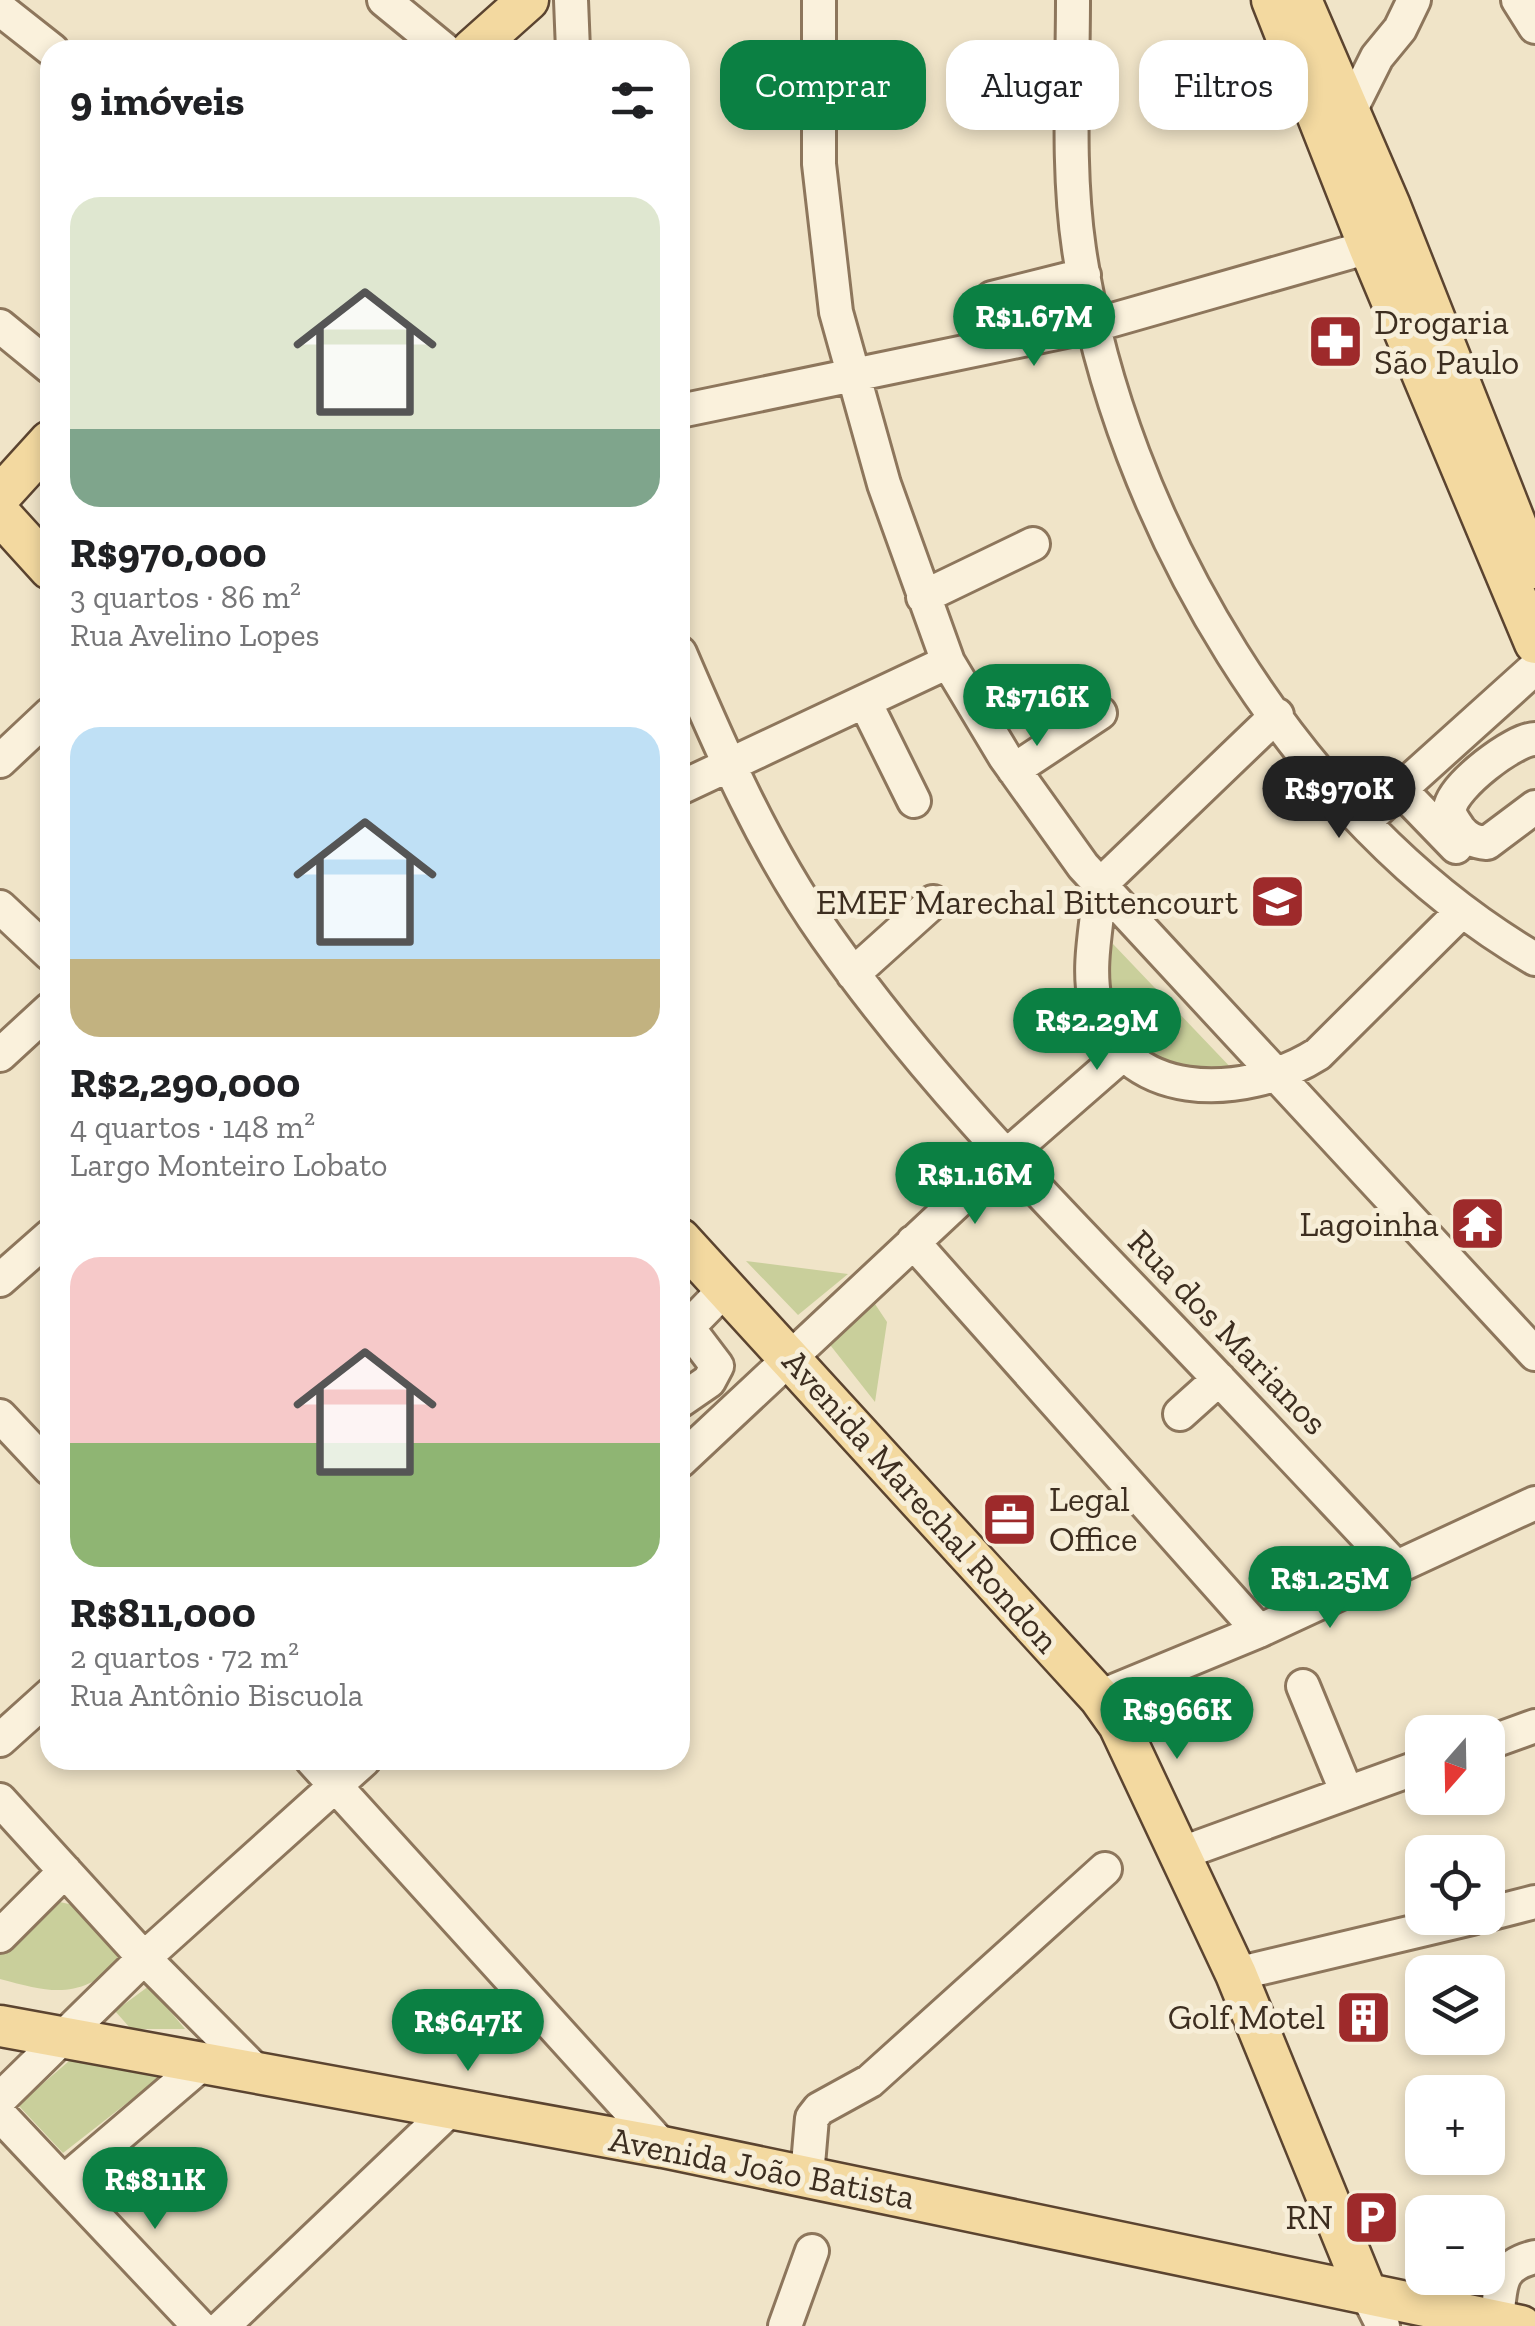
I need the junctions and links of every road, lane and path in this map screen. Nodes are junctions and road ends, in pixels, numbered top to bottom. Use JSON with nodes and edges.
{"nodes":[{"id":1,"x":384,"y":0,"type":"edge"},
{"id":2,"x":528,"y":0,"type":"edge"},
{"id":3,"x":571,"y":0,"type":"edge"},
{"id":4,"x":819,"y":0,"type":"edge"},
{"id":5,"x":1073,"y":0,"type":"edge"},
{"id":6,"x":1272,"y":0,"type":"edge"},
{"id":7,"x":1302,"y":0,"type":"edge"},
{"id":8,"x":1414,"y":0,"type":"edge"},
{"id":9,"x":1518,"y":0,"type":"edge"},
{"id":10,"x":0,"y":9,"type":"edge"},
{"id":11,"x":1535,"y":28,"type":"edge"},
{"id":12,"x":433,"y":40,"type":"edge"},
{"id":13,"x":483,"y":40,"type":"edge"},
{"id":14,"x":573,"y":40,"type":"edge"},
{"id":15,"x":40,"y":41,"type":"edge"},
{"id":16,"x":1376,"y":57,"type":"junction"},
{"id":17,"x":1333,"y":72,"type":"junction"},
{"id":18,"x":1350,"y":112,"type":"junction"},
{"id":19,"x":1386,"y":243,"type":"junction"},
{"id":20,"x":1084,"y":276,"type":"junction"},
{"id":21,"x":992,"y":298,"type":"dead end"},
{"id":22,"x":1095,"y":325,"type":"junction"},
{"id":23,"x":0,"y":326,"type":"edge"},
{"id":24,"x":40,"y":358,"type":"edge"},
{"id":25,"x":853,"y":373,"type":"junction"},
{"id":26,"x":690,"y":410,"type":"edge"},
{"id":27,"x":40,"y":452,"type":"edge"},
{"id":28,"x":0,"y":496,"type":"edge"},
{"id":29,"x":0,"y":514,"type":"edge"},
{"id":30,"x":1033,"y":544,"type":"dead end"},
{"id":31,"x":1532,"y":552,"type":"edge"},
{"id":32,"x":40,"y":553,"type":"edge"},
{"id":33,"x":923,"y":597,"type":"junction"},
{"id":34,"x":1535,"y":642,"type":"edge"},
{"id":35,"x":948,"y":662,"type":"junction"},
{"id":36,"x":1535,"y":668,"type":"edge"},
{"id":37,"x":690,"y":677,"type":"edge"},
{"id":38,"x":865,"y":702,"type":"junction"},
{"id":39,"x":1100,"y":713,"type":"dead end"},
{"id":40,"x":1276,"y":715,"type":"junction"},
{"id":41,"x":40,"y":723,"type":"edge"},
{"id":42,"x":1535,"y":739,"type":"edge"},
{"id":43,"x":0,"y":761,"type":"edge"},
{"id":44,"x":728,"y":766,"type":"junction"},
{"id":45,"x":1014,"y":770,"type":"junction"},
{"id":46,"x":690,"y":783,"type":"edge"},
{"id":47,"x":1400,"y":789,"type":"junction"},
{"id":48,"x":914,"y":801,"type":"dead end"},
{"id":49,"x":1535,"y":807,"type":"edge"},
{"id":50,"x":1364,"y":822,"type":"junction"},
{"id":51,"x":1487,"y":856,"type":"dead end"},
{"id":52,"x":1100,"y":885,"type":"junction"},
{"id":53,"x":933,"y":902,"type":"dead end"},
{"id":54,"x":0,"y":907,"type":"edge"},
{"id":55,"x":1461,"y":912,"type":"junction"},
{"id":56,"x":40,"y":945,"type":"edge"},
{"id":57,"x":1535,"y":958,"type":"edge"},
{"id":58,"x":853,"y":974,"type":"junction"},
{"id":59,"x":40,"y":1018,"type":"edge"},
{"id":60,"x":0,"y":1055,"type":"edge"},
{"id":61,"x":1122,"y":1055,"type":"junction"},
{"id":62,"x":1276,"y":1075,"type":"junction"},
{"id":63,"x":1006,"y":1157,"type":"junction"},
{"id":64,"x":914,"y":1242,"type":"junction"},
{"id":65,"x":40,"y":1245,"type":"edge"},
{"id":66,"x":690,"y":1250,"type":"edge"},
{"id":67,"x":0,"y":1280,"type":"edge"},
{"id":68,"x":726,"y":1288,"type":"junction"},
{"id":69,"x":1535,"y":1354,"type":"edge"},
{"id":70,"x":791,"y":1356,"type":"junction"},
{"id":71,"x":1219,"y":1378,"type":"junction"},
{"id":72,"x":690,"y":1393,"type":"edge"},
{"id":73,"x":1180,"y":1414,"type":"dead end"},
{"id":74,"x":0,"y":1416,"type":"edge"},
{"id":75,"x":690,"y":1452,"type":"edge"},
{"id":76,"x":40,"y":1458,"type":"edge"},
{"id":77,"x":1535,"y":1504,"type":"edge"},
{"id":78,"x":1394,"y":1566,"type":"junction"},
{"id":79,"x":1259,"y":1631,"type":"junction"},
{"id":80,"x":1303,"y":1686,"type":"dead end"},
{"id":81,"x":1100,"y":1696,"type":"junction"},
{"id":82,"x":40,"y":1704,"type":"edge"},
{"id":83,"x":1535,"y":1726,"type":"edge"},
{"id":84,"x":1505,"y":1737,"type":"edge"},
{"id":85,"x":0,"y":1740,"type":"edge"},
{"id":86,"x":321,"y":1770,"type":"edge"},
{"id":87,"x":353,"y":1770,"type":"edge"},
{"id":88,"x":1405,"y":1772,"type":"edge"},
{"id":89,"x":335,"y":1786,"type":"junction"},
{"id":90,"x":1347,"y":1793,"type":"junction"},
{"id":91,"x":0,"y":1800,"type":"edge"},
{"id":92,"x":1182,"y":1852,"type":"junction"},
{"id":93,"x":1106,"y":1869,"type":"dead end"},
{"id":94,"x":65,"y":1871,"type":"junction"},
{"id":95,"x":1535,"y":1902,"type":"edge"},
{"id":96,"x":1505,"y":1910,"type":"edge"},
{"id":97,"x":1405,"y":1934,"type":"edge"},
{"id":98,"x":0,"y":1936,"type":"edge"},
{"id":99,"x":144,"y":1958,"type":"junction"},
{"id":100,"x":1236,"y":1974,"type":"junction"},
{"id":101,"x":0,"y":2026,"type":"edge"},
{"id":102,"x":62,"y":2038,"type":"junction"},
{"id":103,"x":202,"y":2064,"type":"junction"},
{"id":104,"x":260,"y":2075,"type":"junction"},
{"id":105,"x":0,"y":2099,"type":"edge"},
{"id":106,"x":453,"y":2107,"type":"junction"},
{"id":107,"x":0,"y":2116,"type":"edge"},
{"id":108,"x":663,"y":2147,"type":"junction"},
{"id":109,"x":807,"y":2176,"type":"junction"},
{"id":110,"x":65,"y":2181,"type":"junction"},
{"id":111,"x":812,"y":2252,"type":"dead end"},
{"id":112,"x":1535,"y":2257,"type":"edge"},
{"id":113,"x":1365,"y":2290,"type":"junction"},
{"id":114,"x":781,"y":2322,"type":"edge"},
{"id":115,"x":1509,"y":2324,"type":"edge"},
{"id":116,"x":200,"y":2326,"type":"edge"},
{"id":117,"x":223,"y":2326,"type":"edge"},
{"id":118,"x":1382,"y":2326,"type":"edge"}],
"edges":[{"from":1,"to":12,"type":"street"},
{"from":2,"to":13,"type":"main road"},
{"from":3,"to":14,"type":"street"},
{"from":4,"to":25,"type":"street"},
{"from":5,"to":20,"type":"street"},
{"from":6,"to":19,"type":"main road"},
{"from":7,"to":17,"type":"main road"},
{"from":8,"to":16,"type":"street"},
{"from":9,"to":11,"type":"street"},
{"from":10,"to":15,"type":"street"},
{"from":16,"to":17,"type":"street"},
{"from":16,"to":18,"type":"street"},
{"from":17,"to":18,"type":"main road"},
{"from":18,"to":19,"type":"main road"},
{"from":19,"to":22,"type":"street"},
{"from":19,"to":31,"type":"main road"},
{"from":19,"to":34,"type":"main road"},
{"from":20,"to":21,"type":"street"},
{"from":20,"to":22,"type":"street"},
{"from":22,"to":25,"type":"street"},
{"from":22,"to":40,"type":"street"},
{"from":23,"to":24,"type":"street"},
{"from":25,"to":26,"type":"street"},
{"from":25,"to":33,"type":"street"},
{"from":27,"to":28,"type":"main road"},
{"from":29,"to":32,"type":"main road"},
{"from":30,"to":33,"type":"street"},
{"from":33,"to":35,"type":"street"},
{"from":35,"to":38,"type":"street"},
{"from":35,"to":45,"type":"street"},
{"from":36,"to":47,"type":"street"},
{"from":37,"to":44,"type":"street","name":"Rua dos Marianos"},
{"from":38,"to":44,"type":"street"},
{"from":38,"to":48,"type":"street"},
{"from":39,"to":45,"type":"street"},
{"from":40,"to":50,"type":"street"},
{"from":40,"to":52,"type":"street"},
{"from":41,"to":43,"type":"street"},
{"from":42,"to":49,"type":"street"},
{"from":44,"to":46,"type":"street"},
{"from":44,"to":58,"type":"street","name":"Rua dos Marianos"},
{"from":45,"to":52,"type":"street"},
{"from":47,"to":50,"type":"street"},
{"from":47,"to":51,"type":"street"},
{"from":50,"to":55,"type":"street"},
{"from":52,"to":61,"type":"street"},
{"from":52,"to":62,"type":"street"},
{"from":53,"to":58,"type":"street"},
{"from":54,"to":56,"type":"street"},
{"from":55,"to":57,"type":"street"},
{"from":55,"to":62,"type":"street"},
{"from":58,"to":63,"type":"street","name":"Rua dos Marianos"},
{"from":59,"to":60,"type":"street"},
{"from":61,"to":62,"type":"street"},
{"from":61,"to":63,"type":"street"},
{"from":62,"to":69,"type":"street"},
{"from":63,"to":64,"type":"street"},
{"from":63,"to":71,"type":"street","name":"Rua dos Marianos"},
{"from":64,"to":70,"type":"street"},
{"from":64,"to":79,"type":"street"},
{"from":65,"to":67,"type":"street"},
{"from":66,"to":68,"type":"main road","name":"Avenida Marechal Rondon"},
{"from":68,"to":70,"type":"main road","name":"Avenida Marechal Rondon"},
{"from":68,"to":72,"type":"street"},
{"from":70,"to":75,"type":"street"},
{"from":70,"to":81,"type":"main road","name":"Avenida Marechal Rondon"},
{"from":71,"to":73,"type":"street"},
{"from":71,"to":78,"type":"street","name":"Rua dos Marianos"},
{"from":74,"to":76,"type":"street"},
{"from":77,"to":78,"type":"street"},
{"from":78,"to":79,"type":"street"},
{"from":79,"to":81,"type":"street"},
{"from":80,"to":90,"type":"street"},
{"from":81,"to":92,"type":"main road","name":"Avenida Marechal Rondon"},
{"from":82,"to":85,"type":"street"},
{"from":83,"to":84,"type":"street"},
{"from":86,"to":89,"type":"street"},
{"from":87,"to":89,"type":"street"},
{"from":88,"to":90,"type":"street"},
{"from":89,"to":99,"type":"street"},
{"from":89,"to":108,"type":"street"},
{"from":90,"to":92,"type":"street"},
{"from":91,"to":94,"type":"street"},
{"from":92,"to":100,"type":"main road","name":"Avenida Marechal Rondon"},
{"from":93,"to":109,"type":"street"},
{"from":94,"to":98,"type":"street"},
{"from":94,"to":99,"type":"street"},
{"from":95,"to":96,"type":"street"},
{"from":97,"to":100,"type":"street"},
{"from":99,"to":102,"type":"street"},
{"from":99,"to":104,"type":"street"},
{"from":100,"to":113,"type":"main road","name":"Avenida Marechal Rondon"},
{"from":101,"to":102,"type":"main road","name":"Avenida João Batista"},
{"from":102,"to":103,"type":"main road","name":"Avenida João Batista"},
{"from":102,"to":105,"type":"street"},
{"from":103,"to":104,"type":"main road","name":"Avenida João Batista"},
{"from":103,"to":110,"type":"street"},
{"from":104,"to":106,"type":"main road","name":"Avenida João Batista"},
{"from":106,"to":108,"type":"main road","name":"Avenida João Batista"},
{"from":106,"to":117,"type":"street"},
{"from":107,"to":110,"type":"street"},
{"from":108,"to":109,"type":"main road","name":"Avenida João Batista"},
{"from":109,"to":113,"type":"main road","name":"Avenida João Batista"},
{"from":110,"to":116,"type":"street"},
{"from":111,"to":114,"type":"street"},
{"from":112,"to":115,"type":"street"},
{"from":113,"to":115,"type":"main road","name":"Avenida João Batista"},
{"from":113,"to":118,"type":"street","name":"Avenida Marechal Rondon"}]}
